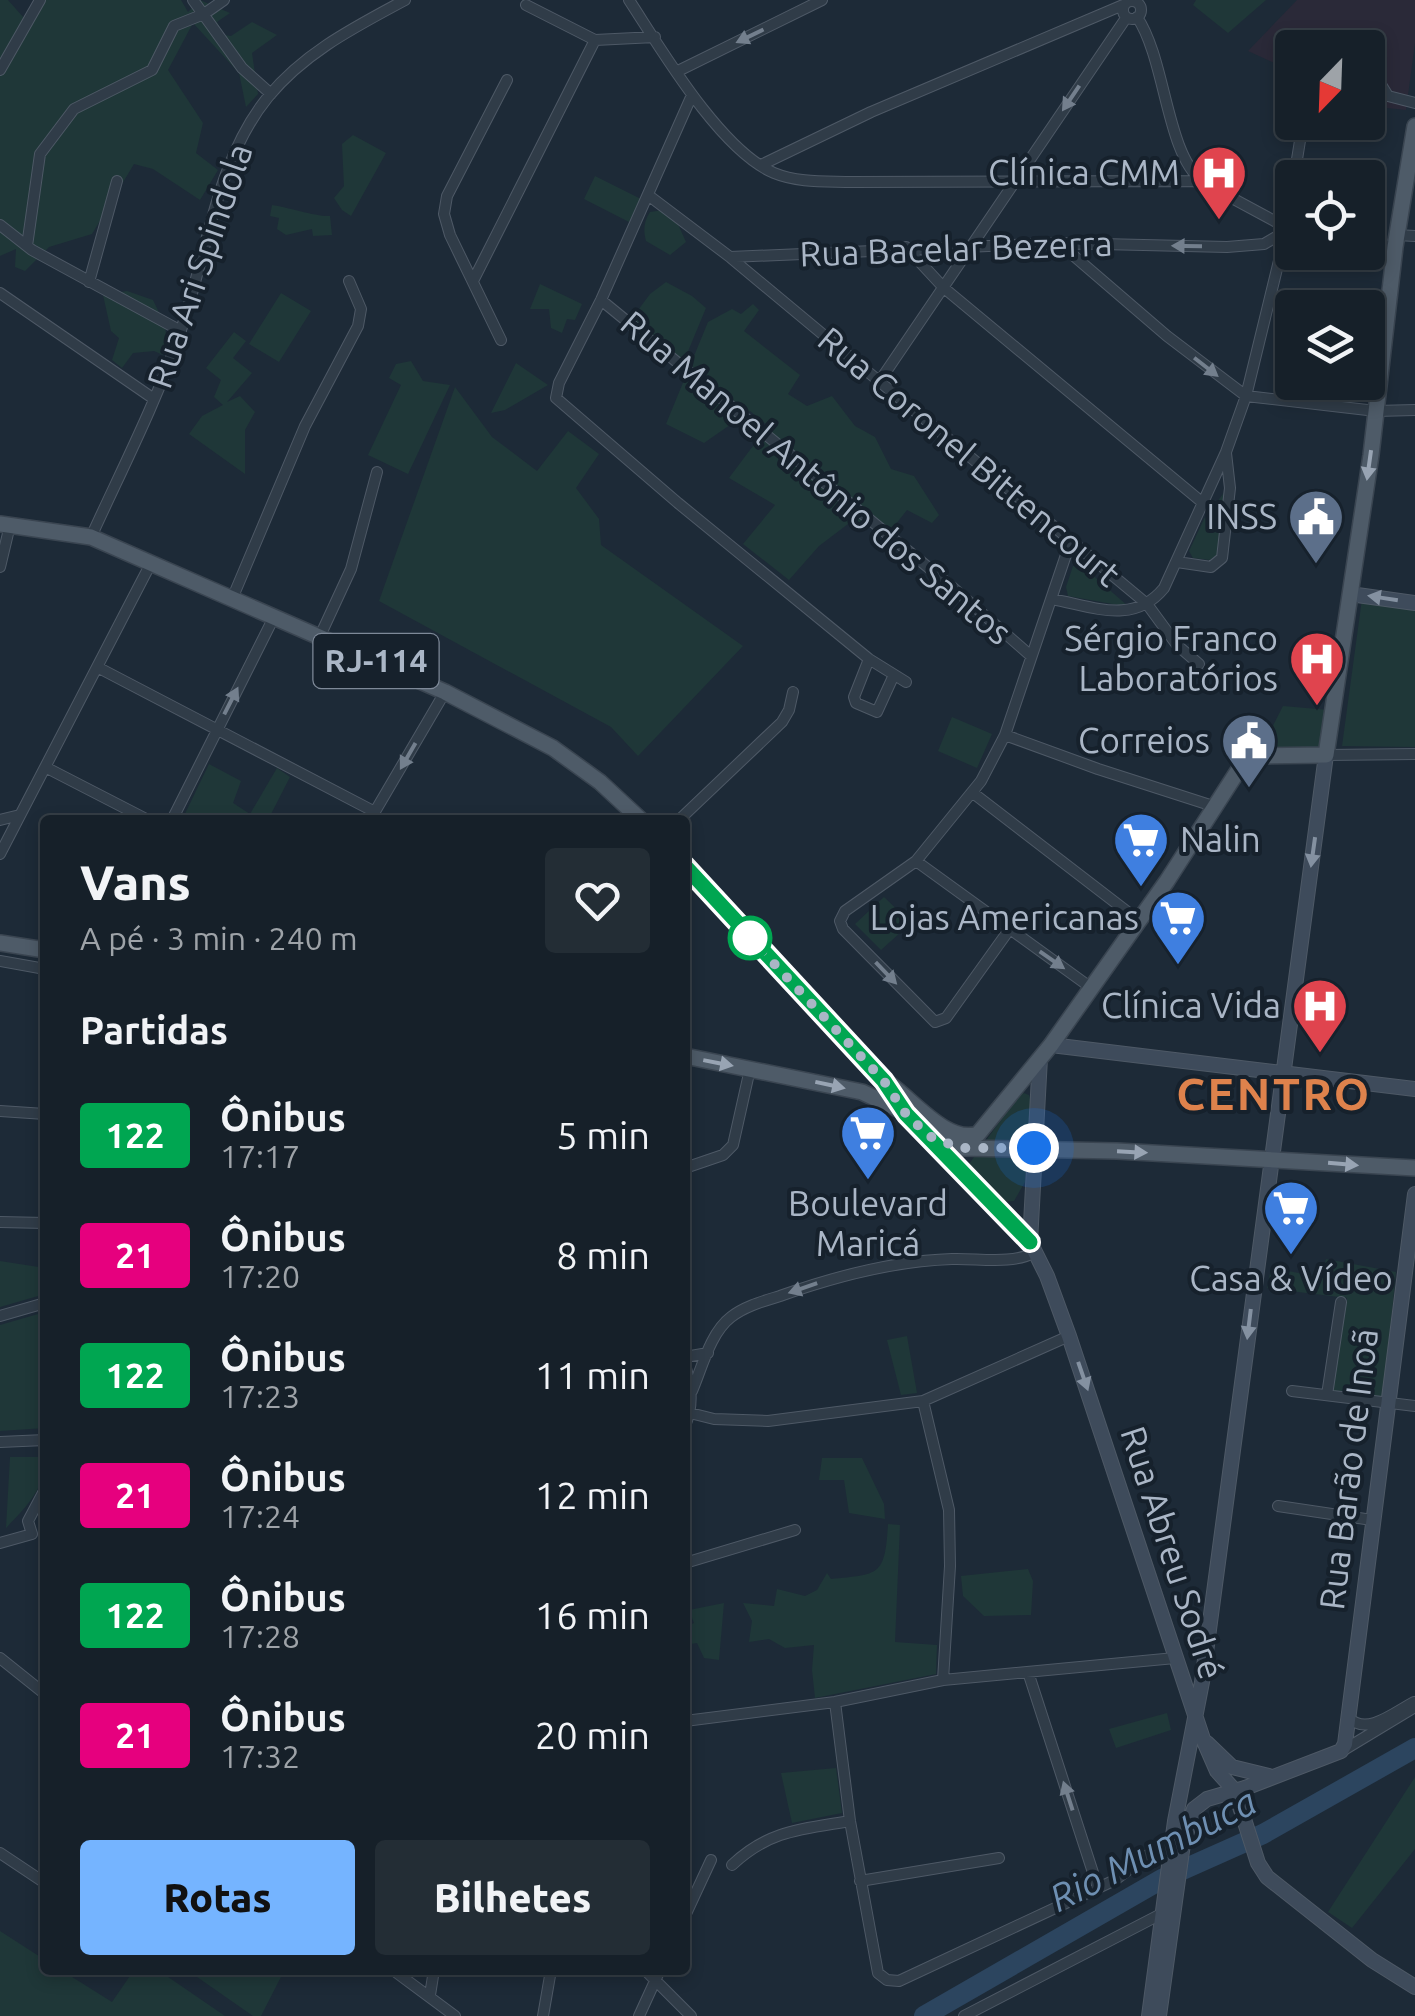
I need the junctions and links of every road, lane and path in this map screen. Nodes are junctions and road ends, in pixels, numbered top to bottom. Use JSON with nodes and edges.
{"nodes":[{"id":1,"x":40,"y":0,"type":"edge"},
{"id":2,"x":193,"y":0,"type":"edge"},
{"id":3,"x":224,"y":0,"type":"edge"},
{"id":4,"x":405,"y":0,"type":"edge"},
{"id":5,"x":629,"y":0,"type":"edge"},
{"id":6,"x":822,"y":0,"type":"edge"},
{"id":7,"x":1138,"y":1,"type":"edge"},
{"id":8,"x":526,"y":5,"type":"dead end"},
{"id":9,"x":1125,"y":13,"type":"junction"},
{"id":10,"x":204,"y":14,"type":"junction"},
{"id":11,"x":655,"y":37,"type":"junction"},
{"id":12,"x":595,"y":40,"type":"junction"},
{"id":13,"x":0,"y":70,"type":"edge"},
{"id":14,"x":678,"y":71,"type":"junction"},
{"id":15,"x":507,"y":80,"type":"dead end"},
{"id":16,"x":1385,"y":91,"type":"edge"},
{"id":17,"x":271,"y":94,"type":"junction"},
{"id":18,"x":692,"y":95,"type":"junction"},
{"id":19,"x":1415,"y":103,"type":"edge"},
{"id":20,"x":1415,"y":126,"type":"edge"},
{"id":21,"x":1185,"y":164,"type":"junction"},
{"id":22,"x":761,"y":165,"type":"junction"},
{"id":23,"x":1172,"y":180,"type":"junction"},
{"id":24,"x":117,"y":181,"type":"dead end"},
{"id":25,"x":1013,"y":183,"type":"junction"},
{"id":26,"x":1204,"y":183,"type":"junction"},
{"id":27,"x":648,"y":195,"type":"junction"},
{"id":28,"x":1275,"y":223,"type":"edge"},
{"id":29,"x":0,"y":225,"type":"edge"},
{"id":30,"x":1275,"y":236,"type":"edge"},
{"id":31,"x":1415,"y":236,"type":"edge"},
{"id":32,"x":1396,"y":241,"type":"junction"},
{"id":33,"x":1385,"y":242,"type":"edge"},
{"id":34,"x":1060,"y":243,"type":"junction"},
{"id":35,"x":28,"y":246,"type":"junction"},
{"id":36,"x":971,"y":246,"type":"junction"},
{"id":37,"x":906,"y":247,"type":"junction"},
{"id":38,"x":730,"y":257,"type":"junction"},
{"id":39,"x":1276,"y":270,"type":"edge"},
{"id":40,"x":348,"y":280,"type":"dead end"},
{"id":41,"x":90,"y":282,"type":"junction"},
{"id":42,"x":474,"y":282,"type":"junction"},
{"id":43,"x":944,"y":288,"type":"junction"},
{"id":44,"x":0,"y":293,"type":"edge"},
{"id":45,"x":601,"y":300,"type":"junction"},
{"id":46,"x":181,"y":331,"type":"junction"},
{"id":47,"x":501,"y":340,"type":"dead end"},
{"id":48,"x":879,"y":382,"type":"junction"},
{"id":49,"x":1246,"y":396,"type":"junction"},
{"id":50,"x":154,"y":400,"type":"junction"},
{"id":51,"x":1415,"y":410,"type":"edge"},
{"id":52,"x":1376,"y":411,"type":"junction"},
{"id":53,"x":1226,"y":452,"type":"junction"},
{"id":54,"x":377,"y":472,"type":"dead end"},
{"id":55,"x":1203,"y":502,"type":"junction"},
{"id":56,"x":5,"y":524,"type":"edge"},
{"id":57,"x":91,"y":536,"type":"junction"},
{"id":58,"x":1070,"y":543,"type":"junction"},
{"id":59,"x":152,"y":562,"type":"junction"},
{"id":60,"x":1177,"y":562,"type":"junction"},
{"id":61,"x":0,"y":567,"type":"edge"},
{"id":62,"x":1350,"y":594,"type":"junction"},
{"id":63,"x":232,"y":599,"type":"junction"},
{"id":64,"x":1051,"y":599,"type":"junction"},
{"id":65,"x":1415,"y":603,"type":"edge"},
{"id":66,"x":1147,"y":604,"type":"junction"},
{"id":67,"x":274,"y":617,"type":"junction"},
{"id":68,"x":320,"y":636,"type":"junction"},
{"id":69,"x":1031,"y":656,"type":"junction"},
{"id":70,"x":869,"y":658,"type":"junction"},
{"id":71,"x":1200,"y":664,"type":"dead end"},
{"id":72,"x":99,"y":668,"type":"junction"},
{"id":73,"x":893,"y":677,"type":"junction"},
{"id":74,"x":906,"y":682,"type":"dead end"},
{"id":75,"x":445,"y":692,"type":"junction"},
{"id":76,"x":793,"y":692,"type":"dead end"},
{"id":77,"x":216,"y":730,"type":"junction"},
{"id":78,"x":1005,"y":735,"type":"junction"},
{"id":79,"x":1415,"y":754,"type":"edge"},
{"id":80,"x":1326,"y":755,"type":"junction"},
{"id":81,"x":46,"y":768,"type":"junction"},
{"id":82,"x":973,"y":793,"type":"junction"},
{"id":83,"x":1214,"y":806,"type":"junction"},
{"id":84,"x":20,"y":815,"type":"junction"},
{"id":85,"x":138,"y":815,"type":"edge"},
{"id":86,"x":174,"y":815,"type":"edge"},
{"id":87,"x":370,"y":815,"type":"edge"},
{"id":88,"x":373,"y":815,"type":"edge"},
{"id":89,"x":636,"y":815,"type":"edge"},
{"id":90,"x":684,"y":815,"type":"edge"},
{"id":91,"x":0,"y":820,"type":"edge"},
{"id":92,"x":0,"y":854,"type":"edge"},
{"id":93,"x":916,"y":861,"type":"junction"},
{"id":94,"x":690,"y":871,"type":"edge"},
{"id":95,"x":1138,"y":920,"type":"junction"},
{"id":96,"x":1009,"y":930,"type":"junction"},
{"id":97,"x":0,"y":943,"type":"edge"},
{"id":98,"x":40,"y":949,"type":"edge"},
{"id":99,"x":0,"y":961,"type":"edge"},
{"id":100,"x":40,"y":968,"type":"edge"},
{"id":101,"x":1090,"y":986,"type":"junction"},
{"id":102,"x":1046,"y":1051,"type":"junction"},
{"id":103,"x":690,"y":1057,"type":"edge"},
{"id":104,"x":750,"y":1069,"type":"junction"},
{"id":105,"x":1285,"y":1071,"type":"junction"},
{"id":106,"x":884,"y":1081,"type":"junction"},
{"id":107,"x":1415,"y":1089,"type":"edge"},
{"id":108,"x":0,"y":1110,"type":"edge"},
{"id":109,"x":40,"y":1114,"type":"edge"},
{"id":110,"x":906,"y":1114,"type":"junction"},
{"id":111,"x":929,"y":1136,"type":"junction"},
{"id":112,"x":1034,"y":1148,"type":"junction"},
{"id":113,"x":1272,"y":1158,"type":"junction"},
{"id":114,"x":690,"y":1166,"type":"edge"},
{"id":115,"x":1415,"y":1168,"type":"edge"},
{"id":116,"x":1415,"y":1194,"type":"edge"},
{"id":117,"x":0,"y":1222,"type":"edge"},
{"id":118,"x":40,"y":1223,"type":"edge"},
{"id":119,"x":1032,"y":1247,"type":"junction"},
{"id":120,"x":1410,"y":1269,"type":"edge"},
{"id":121,"x":1408,"y":1298,"type":"edge"},
{"id":122,"x":1341,"y":1302,"type":"dead end"},
{"id":123,"x":40,"y":1304,"type":"edge"},
{"id":124,"x":0,"y":1316,"type":"edge"},
{"id":125,"x":1069,"y":1336,"type":"junction"},
{"id":126,"x":708,"y":1353,"type":"junction"},
{"id":127,"x":690,"y":1358,"type":"edge"},
{"id":128,"x":690,"y":1382,"type":"edge"},
{"id":129,"x":692,"y":1391,"type":"junction"},
{"id":130,"x":1292,"y":1391,"type":"dead end"},
{"id":131,"x":1327,"y":1395,"type":"junction"},
{"id":132,"x":923,"y":1401,"type":"junction"},
{"id":133,"x":1388,"y":1403,"type":"junction"},
{"id":134,"x":1415,"y":1406,"type":"edge"},
{"id":135,"x":690,"y":1413,"type":"joint"},
{"id":136,"x":40,"y":1440,"type":"edge"},
{"id":137,"x":0,"y":1442,"type":"edge"},
{"id":138,"x":40,"y":1498,"type":"edge"},
{"id":139,"x":1278,"y":1506,"type":"dead end"},
{"id":140,"x":1372,"y":1520,"type":"junction"},
{"id":141,"x":795,"y":1530,"type":"dead end"},
{"id":142,"x":0,"y":1542,"type":"edge"},
{"id":143,"x":690,"y":1562,"type":"edge"},
{"id":144,"x":0,"y":1658,"type":"edge"},
{"id":145,"x":1175,"y":1658,"type":"junction"},
{"id":146,"x":1028,"y":1672,"type":"junction"},
{"id":147,"x":943,"y":1680,"type":"junction"},
{"id":148,"x":40,"y":1690,"type":"edge"},
{"id":149,"x":835,"y":1702,"type":"junction"},
{"id":150,"x":1415,"y":1704,"type":"edge"},
{"id":151,"x":1195,"y":1717,"type":"junction"},
{"id":152,"x":1349,"y":1718,"type":"junction"},
{"id":153,"x":690,"y":1720,"type":"edge"},
{"id":154,"x":1202,"y":1739,"type":"junction"},
{"id":155,"x":1341,"y":1751,"type":"junction"},
{"id":156,"x":1276,"y":1777,"type":"junction"},
{"id":157,"x":1235,"y":1791,"type":"junction"},
{"id":158,"x":850,"y":1820,"type":"junction"},
{"id":159,"x":1176,"y":1843,"type":"junction"},
{"id":160,"x":0,"y":1853,"type":"edge"},
{"id":161,"x":999,"y":1858,"type":"dead end"},
{"id":162,"x":711,"y":1860,"type":"dead end"},
{"id":163,"x":732,"y":1866,"type":"dead end"},
{"id":164,"x":40,"y":1880,"type":"edge"},
{"id":165,"x":860,"y":1881,"type":"junction"},
{"id":166,"x":1098,"y":1888,"type":"junction"},
{"id":167,"x":1168,"y":1903,"type":"junction"},
{"id":168,"x":690,"y":1905,"type":"edge"},
{"id":169,"x":400,"y":1975,"type":"edge"},
{"id":170,"x":433,"y":1975,"type":"edge"},
{"id":171,"x":550,"y":1975,"type":"edge"},
{"id":172,"x":658,"y":1975,"type":"edge"},
{"id":173,"x":1415,"y":1986,"type":"edge"},
{"id":174,"x":430,"y":1995,"type":"junction"},
{"id":175,"x":455,"y":2016,"type":"edge"},
{"id":176,"x":543,"y":2016,"type":"edge"},
{"id":177,"x":640,"y":2016,"type":"edge"},
{"id":178,"x":691,"y":2016,"type":"edge"},
{"id":179,"x":964,"y":2016,"type":"edge"},
{"id":180,"x":1149,"y":2016,"type":"edge"},
{"id":181,"x":1159,"y":2016,"type":"edge"}],
"edges":[{"from":1,"to":13,"type":"street"},
{"from":2,"to":10,"type":"street"},
{"from":3,"to":10,"type":"street"},
{"from":4,"to":17,"type":"street","name":"Rua Ari Spindola"},
{"from":5,"to":11,"type":"street"},
{"from":6,"to":14,"type":"street","one_way":true},
{"from":7,"to":9,"type":"street"},
{"from":8,"to":12,"type":"street"},
{"from":9,"to":21,"type":"street"},
{"from":9,"to":22,"type":"street"},
{"from":9,"to":25,"type":"street","one_way":true},
{"from":10,"to":17,"type":"street"},
{"from":10,"to":35,"type":"street"},
{"from":11,"to":12,"type":"street"},
{"from":11,"to":14,"type":"street"},
{"from":12,"to":42,"type":"street"},
{"from":14,"to":18,"type":"street"},
{"from":15,"to":42,"type":"street"},
{"from":16,"to":19,"type":"street"},
{"from":17,"to":46,"type":"street","name":"Rua Ari Spindola"},
{"from":18,"to":22,"type":"street"},
{"from":18,"to":27,"type":"street"},
{"from":20,"to":32,"type":"main road"},
{"from":21,"to":23,"type":"street"},
{"from":21,"to":26,"type":"street"},
{"from":22,"to":25,"type":"street"},
{"from":23,"to":25,"type":"street"},
{"from":23,"to":26,"type":"street"},
{"from":24,"to":41,"type":"street"},
{"from":25,"to":36,"type":"street"},
{"from":26,"to":28,"type":"street"},
{"from":27,"to":38,"type":"street"},
{"from":27,"to":45,"type":"street"},
{"from":29,"to":35,"type":"street"},
{"from":30,"to":34,"type":"street","name":"Rua Bacelar Bezerra","one_way":true},
{"from":31,"to":32,"type":"street"},
{"from":32,"to":33,"type":"street"},
{"from":32,"to":52,"type":"main road"},
{"from":34,"to":36,"type":"street","name":"Rua Bacelar Bezerra"},
{"from":34,"to":49,"type":"street","one_way":true},
{"from":35,"to":41,"type":"street"},
{"from":36,"to":37,"type":"street","name":"Rua Bacelar Bezerra"},
{"from":36,"to":43,"type":"street"},
{"from":37,"to":38,"type":"street","name":"Rua Bacelar Bezerra"},
{"from":37,"to":43,"type":"street"},
{"from":38,"to":48,"type":"street","name":"Rua Coronel Bittencourt"},
{"from":39,"to":49,"type":"street"},
{"from":40,"to":63,"type":"street"},
{"from":41,"to":46,"type":"street"},
{"from":42,"to":47,"type":"street"},
{"from":43,"to":48,"type":"street"},
{"from":43,"to":55,"type":"street"},
{"from":44,"to":50,"type":"street"},
{"from":45,"to":69,"type":"street","name":"Rua Manoel Antônio dos Santos"},
{"from":45,"to":70,"type":"street"},
{"from":46,"to":50,"type":"street","name":"Rua Ari Spindola"},
{"from":48,"to":58,"type":"street","name":"Rua Coronel Bittencourt"},
{"from":49,"to":52,"type":"street"},
{"from":49,"to":53,"type":"street"},
{"from":50,"to":57,"type":"street","name":"Rua Ari Spindola"},
{"from":51,"to":52,"type":"street"},
{"from":52,"to":62,"type":"main road","one_way":true},
{"from":53,"to":55,"type":"street"},
{"from":53,"to":60,"type":"street"},
{"from":54,"to":68,"type":"street"},
{"from":55,"to":60,"type":"street"},
{"from":56,"to":57,"type":"main road","number":"RJ-114"},
{"from":56,"to":61,"type":"street"},
{"from":57,"to":59,"type":"main road","number":"RJ-114"},
{"from":58,"to":64,"type":"street"},
{"from":58,"to":66,"type":"street","name":"Rua Coronel Bittencourt"},
{"from":59,"to":63,"type":"main road","number":"RJ-114"},
{"from":59,"to":72,"type":"street"},
{"from":60,"to":66,"type":"street"},
{"from":65,"to":62,"type":"main road","one_way":true},
{"from":62,"to":80,"type":"main road"},
{"from":63,"to":67,"type":"main road","number":"RJ-114"},
{"from":64,"to":66,"type":"street"},
{"from":64,"to":69,"type":"street"},
{"from":66,"to":71,"type":"street","name":"Rua Coronel Bittencourt"},
{"from":67,"to":68,"type":"main road","number":"RJ-114"},
{"from":77,"to":67,"type":"street","one_way":true},
{"from":68,"to":75,"type":"main road","number":"RJ-114"},
{"from":69,"to":78,"type":"street"},
{"from":70,"to":73,"type":"street"},
{"from":70,"to":73,"type":"street"},
{"from":72,"to":77,"type":"street"},
{"from":72,"to":81,"type":"street"},
{"from":73,"to":74,"type":"street"},
{"from":75,"to":88,"type":"street","one_way":true},
{"from":75,"to":89,"type":"main road","number":"RJ-114"},
{"from":76,"to":90,"type":"street"},
{"from":77,"to":86,"type":"street"},
{"from":77,"to":87,"type":"street"},
{"from":78,"to":82,"type":"street"},
{"from":78,"to":83,"type":"street"},
{"from":79,"to":80,"type":"street"},
{"from":80,"to":83,"type":"main road"},
{"from":80,"to":105,"type":"main road","one_way":true},
{"from":81,"to":84,"type":"street"},
{"from":81,"to":85,"type":"street"},
{"from":82,"to":93,"type":"street"},
{"from":82,"to":95,"type":"street"},
{"from":83,"to":95,"type":"main road"},
{"from":84,"to":91,"type":"street"},
{"from":84,"to":92,"type":"street"},
{"from":93,"to":96,"type":"street"},
{"from":93,"to":96,"type":"street","one_way":true},
{"from":94,"to":106,"type":"main road"},
{"from":95,"to":101,"type":"main road"},
{"from":96,"to":101,"type":"street","one_way":true},
{"from":97,"to":98,"type":"main road"},
{"from":99,"to":100,"type":"street"},
{"from":101,"to":102,"type":"main road"},
{"from":102,"to":105,"type":"main road"},
{"from":102,"to":106,"type":"main road"},
{"from":102,"to":112,"type":"main road","name":"Rua Abreu Sodré"},
{"from":103,"to":104,"type":"main road","one_way":true},
{"from":104,"to":110,"type":"main road","one_way":true},
{"from":104,"to":114,"type":"street"},
{"from":105,"to":107,"type":"main road"},
{"from":105,"to":113,"type":"main road"},
{"from":106,"to":110,"type":"main road"},
{"from":108,"to":109,"type":"street"},
{"from":110,"to":111,"type":"main road"},
{"from":111,"to":112,"type":"main road"},
{"from":111,"to":119,"type":"main road"},
{"from":112,"to":113,"type":"main road","one_way":true},
{"from":112,"to":119,"type":"main road","name":"Rua Abreu Sodré"},
{"from":113,"to":115,"type":"main road","one_way":true},
{"from":113,"to":151,"type":"main road","one_way":true},
{"from":116,"to":120,"type":"main road","name":"Rua Barão de Inoã"},
{"from":117,"to":118,"type":"street"},
{"from":119,"to":125,"type":"main road","name":"Rua Abreu Sodré"},
{"from":119,"to":126,"type":"street","one_way":true},
{"from":120,"to":121,"type":"main road","name":"Rua Barão de Inoã"},
{"from":121,"to":133,"type":"main road","name":"Rua Barão de Inoã"},
{"from":122,"to":131,"type":"street"},
{"from":123,"to":124,"type":"street"},
{"from":125,"to":132,"type":"street"},
{"from":125,"to":145,"type":"main road","name":"Rua Abreu Sodré","one_way":true},
{"from":126,"to":127,"type":"street"},
{"from":126,"to":129,"type":"street"},
{"from":128,"to":129,"type":"street"},
{"from":129,"to":135,"type":"street"},
{"from":130,"to":131,"type":"street"},
{"from":131,"to":133,"type":"street"},
{"from":132,"to":135,"type":"street"},
{"from":132,"to":147,"type":"street"},
{"from":133,"to":134,"type":"street"},
{"from":133,"to":140,"type":"main road","name":"Rua Barão de Inoã"},
{"from":136,"to":137,"type":"street"},
{"from":138,"to":142,"type":"street"},
{"from":139,"to":140,"type":"street"},
{"from":140,"to":152,"type":"main road","name":"Rua Barão de Inoã"},
{"from":141,"to":143,"type":"street"},
{"from":144,"to":148,"type":"street"},
{"from":145,"to":146,"type":"street"},
{"from":145,"to":151,"type":"main road","name":"Rua Abreu Sodré"},
{"from":146,"to":147,"type":"street"},
{"from":166,"to":146,"type":"street","one_way":true},
{"from":147,"to":149,"type":"street"},
{"from":149,"to":153,"type":"street"},
{"from":149,"to":158,"type":"street"},
{"from":150,"to":152,"type":"street"},
{"from":150,"to":155,"type":"street"},
{"from":151,"to":154,"type":"main road","name":"Rua Abreu Sodré"},
{"from":151,"to":159,"type":"main road"},
{"from":152,"to":155,"type":"main road","name":"Rua Barão de Inoã"},
{"from":154,"to":156,"type":"main road"},
{"from":154,"to":157,"type":"main road","name":"Rua Abreu Sodré"},
{"from":155,"to":156,"type":"main road"},
{"from":156,"to":157,"type":"main road"},
{"from":157,"to":159,"type":"main road"},
{"from":157,"to":173,"type":"main road","name":"Rua Abreu Sodré"},
{"from":158,"to":163,"type":"street"},
{"from":158,"to":165,"type":"street"},
{"from":159,"to":166,"type":"street"},
{"from":159,"to":167,"type":"main road"},
{"from":160,"to":164,"type":"street"},
{"from":161,"to":165,"type":"street"},
{"from":162,"to":168,"type":"street"},
{"from":165,"to":166,"type":"street"},
{"from":167,"to":179,"type":"street"},
{"from":167,"to":180,"type":"main road"},
{"from":167,"to":181,"type":"main road"},
{"from":169,"to":174,"type":"street"},
{"from":170,"to":174,"type":"street"},
{"from":171,"to":176,"type":"street"},
{"from":172,"to":177,"type":"street"},
{"from":172,"to":178,"type":"street"},
{"from":174,"to":175,"type":"street"}]}
